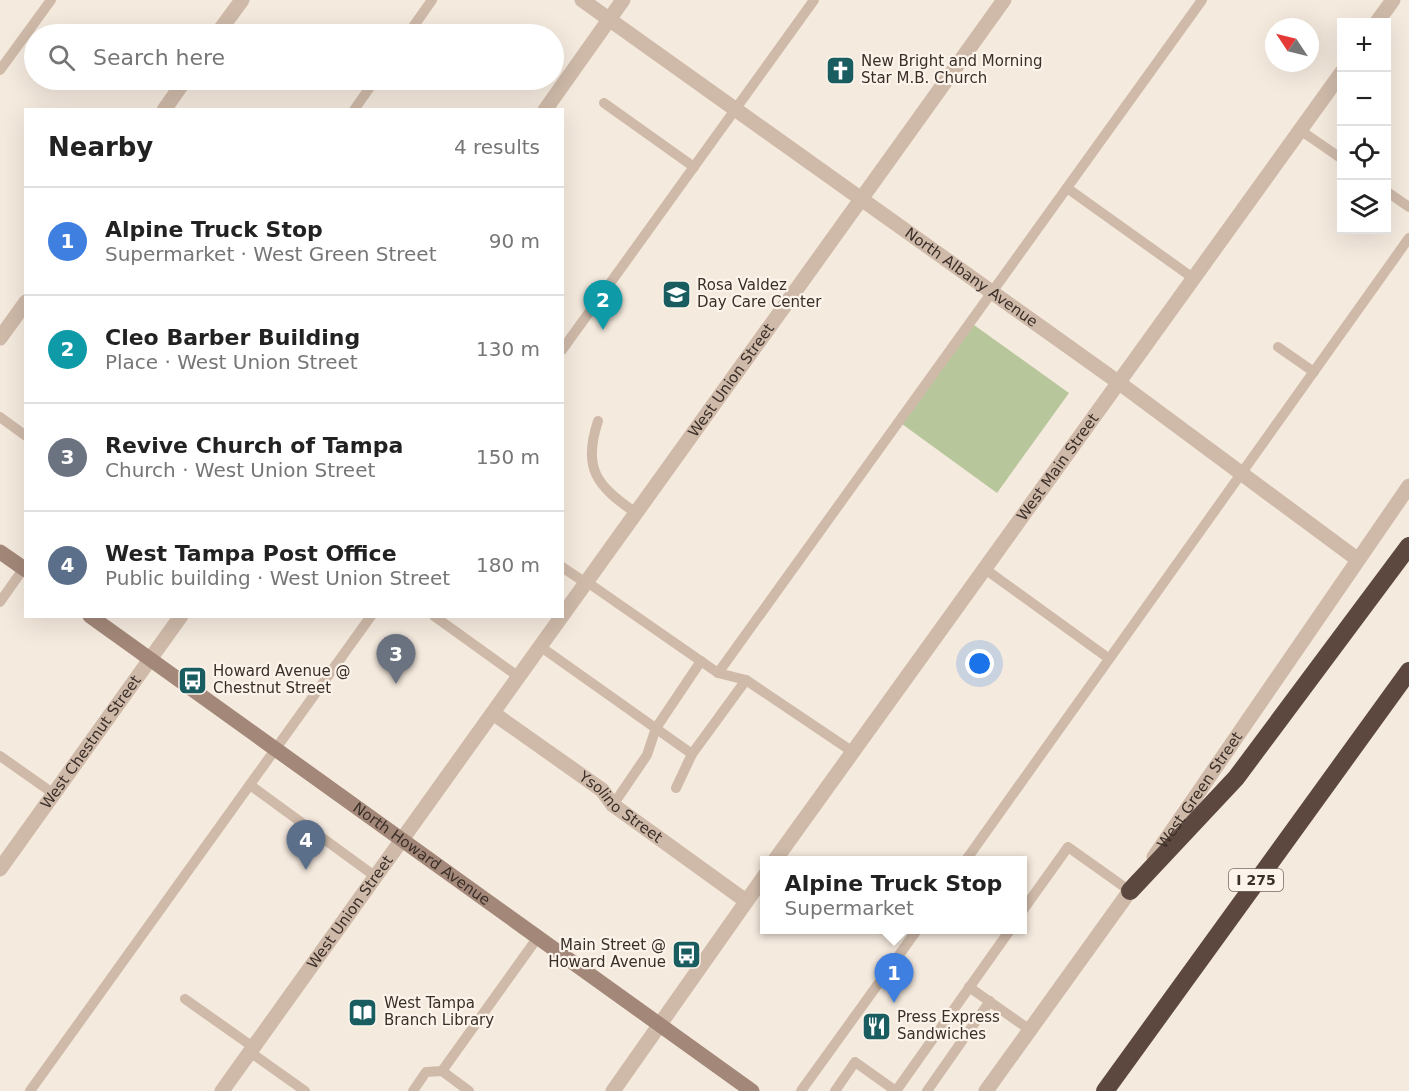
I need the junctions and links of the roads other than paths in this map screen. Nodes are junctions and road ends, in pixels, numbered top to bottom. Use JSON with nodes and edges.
{"nodes":[{"id":1,"x":51,"y":0,"type":"edge"},
{"id":2,"x":242,"y":0,"type":"edge"},
{"id":3,"x":432,"y":0,"type":"edge"},
{"id":4,"x":582,"y":0,"type":"edge"},
{"id":5,"x":623,"y":0,"type":"edge"},
{"id":6,"x":814,"y":0,"type":"edge"},
{"id":7,"x":1004,"y":0,"type":"edge"},
{"id":8,"x":1202,"y":0,"type":"edge"},
{"id":9,"x":1393,"y":0,"type":"edge"},
{"id":10,"x":1380,"y":18,"type":"edge"},
{"id":11,"x":610,"y":20,"type":"junction"},
{"id":12,"x":34,"y":24,"type":"edge"},
{"id":13,"x":224,"y":24,"type":"edge"},
{"id":14,"x":415,"y":24,"type":"edge"},
{"id":15,"x":24,"y":37,"type":"edge"},
{"id":16,"x":0,"y":70,"type":"edge"},
{"id":17,"x":1337,"y":78,"type":"edge"},
{"id":18,"x":564,"y":84,"type":"edge"},
{"id":19,"x":178,"y":90,"type":"edge"},
{"id":20,"x":368,"y":90,"type":"edge"},
{"id":21,"x":559,"y":90,"type":"edge"},
{"id":22,"x":604,"y":103,"type":"dead end"},
{"id":23,"x":165,"y":108,"type":"edge"},
{"id":24,"x":355,"y":108,"type":"edge"},
{"id":25,"x":546,"y":108,"type":"edge"},
{"id":26,"x":735,"y":109,"type":"junction"},
{"id":27,"x":1300,"y":130,"type":"junction"},
{"id":28,"x":1337,"y":156,"type":"edge"},
{"id":29,"x":693,"y":168,"type":"junction"},
{"id":30,"x":1067,"y":188,"type":"junction"},
{"id":31,"x":1391,"y":194,"type":"edge"},
{"id":32,"x":861,"y":199,"type":"junction"},
{"id":33,"x":1409,"y":207,"type":"edge"},
{"id":34,"x":1409,"y":238,"type":"edge"},
{"id":35,"x":1193,"y":278,"type":"junction"},
{"id":36,"x":992,"y":293,"type":"junction"},
{"id":37,"x":24,"y":305,"type":"edge"},
{"id":38,"x":0,"y":338,"type":"edge"},
{"id":39,"x":564,"y":347,"type":"edge"},
{"id":40,"x":1278,"y":347,"type":"dead end"},
{"id":41,"x":1314,"y":372,"type":"junction"},
{"id":42,"x":1118,"y":382,"type":"junction"},
{"id":43,"x":0,"y":417,"type":"edge"},
{"id":44,"x":598,"y":421,"type":"dead end"},
{"id":45,"x":24,"y":435,"type":"edge"},
{"id":46,"x":1243,"y":472,"type":"junction"},
{"id":47,"x":1409,"y":486,"type":"edge"},
{"id":48,"x":636,"y":513,"type":"junction"},
{"id":49,"x":1409,"y":546,"type":"edge"},
{"id":50,"x":0,"y":552,"type":"edge"},
{"id":51,"x":1357,"y":559,"type":"junction"},
{"id":52,"x":24,"y":567,"type":"edge"},
{"id":53,"x":564,"y":568,"type":"edge"},
{"id":54,"x":24,"y":569,"type":"edge"},
{"id":55,"x":985,"y":569,"type":"junction"},
{"id":56,"x":586,"y":582,"type":"junction"},
{"id":57,"x":0,"y":602,"type":"edge"},
{"id":58,"x":564,"y":613,"type":"edge"},
{"id":59,"x":93,"y":618,"type":"edge"},
{"id":60,"x":180,"y":618,"type":"edge"},
{"id":61,"x":370,"y":618,"type":"edge"},
{"id":62,"x":437,"y":618,"type":"edge"},
{"id":63,"x":561,"y":618,"type":"edge"},
{"id":64,"x":541,"y":647,"type":"junction"},
{"id":65,"x":1104,"y":655,"type":"dead end"},
{"id":66,"x":150,"y":660,"type":"junction"},
{"id":67,"x":701,"y":661,"type":"junction"},
{"id":68,"x":1409,"y":671,"type":"edge"},
{"id":69,"x":718,"y":673,"type":"junction"},
{"id":70,"x":519,"y":677,"type":"junction"},
{"id":71,"x":746,"y":680,"type":"junction"},
{"id":72,"x":493,"y":713,"type":"junction"},
{"id":73,"x":656,"y":728,"type":"junction"},
{"id":74,"x":275,"y":749,"type":"junction"},
{"id":75,"x":853,"y":752,"type":"junction"},
{"id":76,"x":692,"y":754,"type":"junction"},
{"id":77,"x":0,"y":756,"type":"edge"},
{"id":78,"x":250,"y":785,"type":"junction"},
{"id":79,"x":676,"y":788,"type":"dead end"},
{"id":80,"x":54,"y":794,"type":"junction"},
{"id":81,"x":613,"y":805,"type":"junction"},
{"id":82,"x":402,"y":840,"type":"junction"},
{"id":83,"x":779,"y":856,"type":"edge"},
{"id":84,"x":970,"y":856,"type":"edge"},
{"id":85,"x":0,"y":869,"type":"edge"},
{"id":86,"x":376,"y":877,"type":"junction"},
{"id":87,"x":760,"y":882,"type":"edge"},
{"id":88,"x":1130,"y":891,"type":"junction"},
{"id":89,"x":746,"y":901,"type":"junction"},
{"id":90,"x":1027,"y":904,"type":"edge"},
{"id":91,"x":914,"y":934,"type":"edge"},
{"id":92,"x":1007,"y":934,"type":"edge"},
{"id":93,"x":538,"y":937,"type":"junction"},
{"id":94,"x":969,"y":987,"type":"junction"},
{"id":95,"x":185,"y":999,"type":"dead end"},
{"id":96,"x":990,"y":1001,"type":"junction"},
{"id":97,"x":659,"y":1025,"type":"junction"},
{"id":98,"x":1030,"y":1030,"type":"junction"},
{"id":99,"x":252,"y":1050,"type":"junction"},
{"id":100,"x":442,"y":1071,"type":"junction"},
{"id":101,"x":30,"y":1091,"type":"edge"},
{"id":102,"x":222,"y":1091,"type":"edge"},
{"id":103,"x":305,"y":1091,"type":"edge"},
{"id":104,"x":413,"y":1091,"type":"edge"},
{"id":105,"x":469,"y":1091,"type":"edge"},
{"id":106,"x":612,"y":1091,"type":"edge"},
{"id":107,"x":752,"y":1091,"type":"edge"},
{"id":108,"x":801,"y":1091,"type":"edge"},
{"id":109,"x":835,"y":1091,"type":"edge"},
{"id":110,"x":896,"y":1091,"type":"edge"},
{"id":111,"x":927,"y":1091,"type":"edge"},
{"id":112,"x":986,"y":1091,"type":"edge"},
{"id":113,"x":1105,"y":1091,"type":"edge"}],
"edges":[{"from":1,"to":12,"type":"lane"},
{"from":2,"to":13,"type":"street"},
{"from":3,"to":14,"type":"lane"},
{"from":4,"to":11,"type":"street","name":"North Albany Avenue"},
{"from":5,"to":11,"type":"street"},
{"from":6,"to":26,"type":"lane"},
{"from":7,"to":32,"type":"street","name":"West Union Street"},
{"from":8,"to":30,"type":"lane"},
{"from":9,"to":10,"type":"street"},
{"from":11,"to":18,"type":"street"},
{"from":11,"to":26,"type":"street","name":"North Albany Avenue"},
{"from":15,"to":16,"type":"lane"},
{"from":17,"to":27,"type":"street","name":"West Main Street"},
{"from":19,"to":23,"type":"street"},
{"from":20,"to":24,"type":"lane"},
{"from":21,"to":25,"type":"street"},
{"from":22,"to":29,"type":"lane"},
{"from":26,"to":29,"type":"lane"},
{"from":26,"to":32,"type":"street","name":"North Albany Avenue"},
{"from":27,"to":28,"type":"lane"},
{"from":27,"to":35,"type":"street","name":"West Main Street"},
{"from":29,"to":39,"type":"lane"},
{"from":30,"to":35,"type":"lane"},
{"from":30,"to":36,"type":"lane"},
{"from":31,"to":33,"type":"lane"},
{"from":32,"to":36,"type":"street","name":"North Albany Avenue"},
{"from":32,"to":48,"type":"street","name":"West Union Street"},
{"from":34,"to":41,"type":"lane"},
{"from":35,"to":42,"type":"street","name":"West Main Street"},
{"from":36,"to":42,"type":"street","name":"North Albany Avenue"},
{"from":36,"to":69,"type":"lane"},
{"from":37,"to":38,"type":"street"},
{"from":40,"to":41,"type":"lane"},
{"from":41,"to":46,"type":"lane"},
{"from":42,"to":46,"type":"street","name":"North Albany Avenue"},
{"from":42,"to":55,"type":"street","name":"West Main Street"},
{"from":43,"to":45,"type":"lane"},
{"from":44,"to":48,"type":"lane"},
{"from":46,"to":51,"type":"street","name":"North Albany Avenue"},
{"from":46,"to":84,"type":"lane"},
{"from":47,"to":51,"type":"street","name":"West Green Street"},
{"from":48,"to":56,"type":"street","name":"West Union Street"},
{"from":49,"to":88,"type":"highway"},
{"from":50,"to":52,"type":"main road"},
{"from":51,"to":88,"type":"street","name":"West Green Street"},
{"from":53,"to":56,"type":"lane"},
{"from":54,"to":57,"type":"lane"},
{"from":55,"to":65,"type":"lane"},
{"from":55,"to":75,"type":"street","name":"West Main Street"},
{"from":56,"to":58,"type":"street","name":"West Union Street"},
{"from":56,"to":67,"type":"lane"},
{"from":59,"to":66,"type":"main road","name":"North Howard Avenue"},
{"from":60,"to":66,"type":"street","name":"West Chestnut Street"},
{"from":61,"to":74,"type":"lane"},
{"from":62,"to":70,"type":"lane"},
{"from":63,"to":64,"type":"street","name":"West Union Street"},
{"from":64,"to":70,"type":"street","name":"West Union Street"},
{"from":64,"to":73,"type":"lane"},
{"from":66,"to":74,"type":"main road","name":"North Howard Avenue"},
{"from":66,"to":80,"type":"street","name":"West Chestnut Street"},
{"from":67,"to":69,"type":"lane"},
{"from":67,"to":73,"type":"lane"},
{"from":68,"to":113,"type":"highway","number":"I 275"},
{"from":69,"to":71,"type":"lane"},
{"from":70,"to":72,"type":"street","name":"West Union Street"},
{"from":71,"to":75,"type":"lane"},
{"from":71,"to":76,"type":"lane"},
{"from":72,"to":81,"type":"street","name":"Ysolino Street"},
{"from":72,"to":82,"type":"street","name":"West Union Street"},
{"from":73,"to":76,"type":"lane"},
{"from":73,"to":81,"type":"lane"},
{"from":74,"to":78,"type":"lane"},
{"from":74,"to":82,"type":"main road","name":"North Howard Avenue"},
{"from":75,"to":83,"type":"street","name":"West Main Street"},
{"from":76,"to":79,"type":"lane"},
{"from":77,"to":80,"type":"lane"},
{"from":78,"to":86,"type":"lane"},
{"from":78,"to":101,"type":"lane"},
{"from":80,"to":85,"type":"street","name":"West Chestnut Street"},
{"from":81,"to":89,"type":"street","name":"Ysolino Street"},
{"from":82,"to":86,"type":"street","name":"West Union Street"},
{"from":82,"to":93,"type":"main road","name":"North Howard Avenue"},
{"from":86,"to":99,"type":"street","name":"West Union Street"},
{"from":87,"to":89,"type":"street"},
{"from":88,"to":90,"type":"lane"},
{"from":88,"to":98,"type":"street","name":"West Green Street"},
{"from":89,"to":97,"type":"street"},
{"from":91,"to":108,"type":"lane"},
{"from":92,"to":94,"type":"lane"},
{"from":93,"to":97,"type":"main road","name":"North Howard Avenue"},
{"from":93,"to":100,"type":"lane"},
{"from":94,"to":96,"type":"lane"},
{"from":94,"to":110,"type":"lane"},
{"from":95,"to":99,"type":"lane"},
{"from":96,"to":98,"type":"lane"},
{"from":96,"to":111,"type":"lane"},
{"from":97,"to":106,"type":"street"},
{"from":97,"to":107,"type":"main road","name":"North Howard Avenue"},
{"from":98,"to":112,"type":"street","name":"West Green Street"},
{"from":99,"to":102,"type":"street","name":"West Union Street"},
{"from":99,"to":103,"type":"lane"},
{"from":100,"to":104,"type":"lane"},
{"from":100,"to":105,"type":"lane"},
{"from":109,"to":110,"type":"lane"}]}
